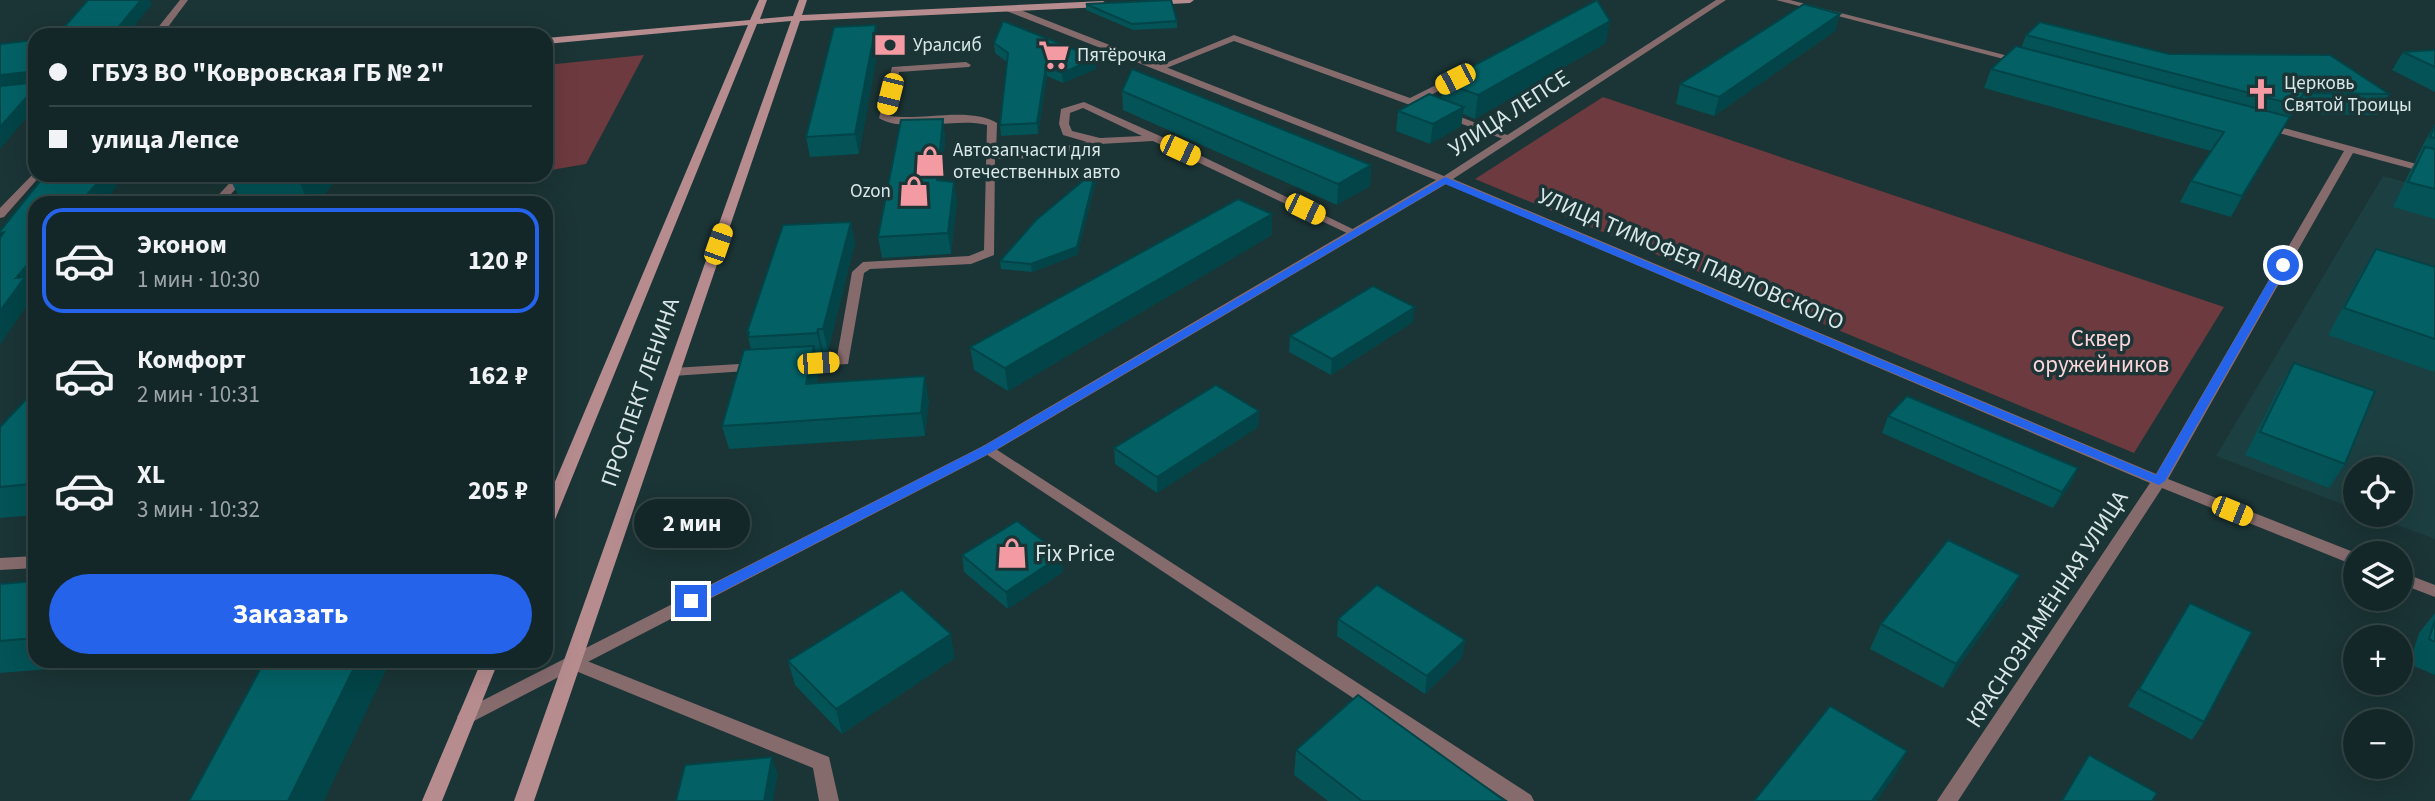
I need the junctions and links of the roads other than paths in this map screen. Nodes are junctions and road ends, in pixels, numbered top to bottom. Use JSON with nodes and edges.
{"nodes":[{"id":1,"x":184,"y":0,"type":"edge"},
{"id":2,"x":763,"y":0,"type":"edge"},
{"id":3,"x":803,"y":0,"type":"edge"},
{"id":4,"x":1190,"y":0,"type":"edge"},
{"id":5,"x":1723,"y":0,"type":"edge"},
{"id":6,"x":1780,"y":0,"type":"edge"},
{"id":7,"x":1138,"y":2,"type":"edge"},
{"id":8,"x":1112,"y":4,"type":"edge"},
{"id":9,"x":1007,"y":8,"type":"junction"},
{"id":10,"x":797,"y":18,"type":"junction"},
{"id":11,"x":754,"y":21,"type":"junction"},
{"id":12,"x":162,"y":28,"type":"edge"},
{"id":13,"x":553,"y":40,"type":"edge"},
{"id":14,"x":2029,"y":63,"type":"edge"},
{"id":15,"x":966,"y":65,"type":"dead end"},
{"id":16,"x":1161,"y":67,"type":"junction"},
{"id":17,"x":1471,"y":71,"type":"edge"},
{"id":18,"x":1410,"y":102,"type":"junction"},
{"id":19,"x":2256,"y":124,"type":"edge"},
{"id":20,"x":1156,"y":138,"type":"junction"},
{"id":21,"x":1510,"y":138,"type":"junction"},
{"id":22,"x":1107,"y":142,"type":"junction"},
{"id":23,"x":2350,"y":149,"type":"junction"},
{"id":24,"x":989,"y":156,"type":"junction"},
{"id":25,"x":2435,"y":172,"type":"edge"},
{"id":26,"x":1445,"y":180,"type":"junction"},
{"id":27,"x":30,"y":182,"type":"edge"},
{"id":28,"x":236,"y":182,"type":"edge"},
{"id":29,"x":224,"y":196,"type":"edge"},
{"id":30,"x":0,"y":215,"type":"edge"},
{"id":31,"x":1355,"y":233,"type":"junction"},
{"id":32,"x":791,"y":365,"type":"edge"},
{"id":33,"x":765,"y":366,"type":"edge"},
{"id":34,"x":673,"y":372,"type":"junction"},
{"id":35,"x":988,"y":449,"type":"junction"},
{"id":36,"x":2159,"y":481,"type":"junction"},
{"id":37,"x":553,"y":505,"type":"edge"},
{"id":38,"x":2343,"y":555,"type":"edge"},
{"id":39,"x":28,"y":562,"type":"edge"},
{"id":40,"x":0,"y":564,"type":"edge"},
{"id":41,"x":2413,"y":583,"type":"edge"},
{"id":42,"x":2435,"y":591,"type":"edge"},
{"id":43,"x":572,"y":662,"type":"junction"},
{"id":44,"x":486,"y":668,"type":"edge"},
{"id":45,"x":466,"y":717,"type":"junction"},
{"id":46,"x":432,"y":801,"type":"edge"},
{"id":47,"x":524,"y":801,"type":"edge"},
{"id":48,"x":829,"y":801,"type":"edge"},
{"id":49,"x":1524,"y":801,"type":"edge"},
{"id":50,"x":1947,"y":801,"type":"edge"}],
"edges":[{"from":1,"to":12,"type":"street"},
{"from":2,"to":11,"type":"main road","name":"ПРОСПЕКТ ЛЕНИНА"},
{"from":3,"to":10,"type":"main road","name":"ПРОСПЕКТ ЛЕНИНА"},
{"from":4,"to":7,"type":"main road"},
{"from":5,"to":21,"type":"street","name":"УЛИЦА ЛЕПСЕ"},
{"from":6,"to":14,"type":"street"},
{"from":8,"to":9,"type":"main road"},
{"from":9,"to":10,"type":"main road"},
{"from":9,"to":16,"type":"street","name":"УЛИЦА ТИМОФЕЯ ПАВЛОВСКОГО"},
{"from":10,"to":11,"type":"main road"},
{"from":10,"to":34,"type":"main road","name":"ПРОСПЕКТ ЛЕНИНА"},
{"from":11,"to":13,"type":"main road"},
{"from":11,"to":37,"type":"main road","name":"ПРОСПЕКТ ЛЕНИНА"},
{"from":15,"to":24,"type":"street"},
{"from":16,"to":18,"type":"street"},
{"from":16,"to":26,"type":"street","name":"УЛИЦА ТИМОФЕЯ ПАВЛОВСКОГО"},
{"from":17,"to":18,"type":"street"},
{"from":18,"to":21,"type":"street"},
{"from":19,"to":23,"type":"street"},
{"from":20,"to":22,"type":"street"},
{"from":20,"to":22,"type":"street"},
{"from":20,"to":31,"type":"street"},
{"from":21,"to":26,"type":"street","name":"УЛИЦА ЛЕПСЕ"},
{"from":22,"to":24,"type":"street"},
{"from":23,"to":25,"type":"street"},
{"from":23,"to":36,"type":"street","name":"КРАСНОЗНАМЁННАЯ УЛИЦА"},
{"from":24,"to":32,"type":"street"},
{"from":26,"to":31,"type":"street","name":"УЛИЦА ЛЕПСЕ"},
{"from":26,"to":36,"type":"street","name":"УЛИЦА ТИМОФЕЯ ПАВЛОВСКОГО"},
{"from":27,"to":30,"type":"street"},
{"from":28,"to":29,"type":"street"},
{"from":31,"to":35,"type":"street","name":"УЛИЦА ЛЕПСЕ"},
{"from":33,"to":34,"type":"street"},
{"from":34,"to":43,"type":"main road","name":"ПРОСПЕКТ ЛЕНИНА"},
{"from":35,"to":43,"type":"street","name":"УЛИЦА ЛЕПСЕ"},
{"from":35,"to":49,"type":"street"},
{"from":36,"to":38,"type":"street","name":"УЛИЦА ТИМОФЕЯ ПАВЛОВСКОГО"},
{"from":36,"to":50,"type":"street","name":"КРАСНОЗНАМЁННАЯ УЛИЦА"},
{"from":39,"to":40,"type":"street"},
{"from":41,"to":42,"type":"street"},
{"from":43,"to":45,"type":"street","name":"УЛИЦА ЛЕПСЕ"},
{"from":43,"to":47,"type":"main road","name":"ПРОСПЕКТ ЛЕНИНА"},
{"from":43,"to":48,"type":"street"},
{"from":44,"to":45,"type":"main road"},
{"from":45,"to":46,"type":"main road"}]}
